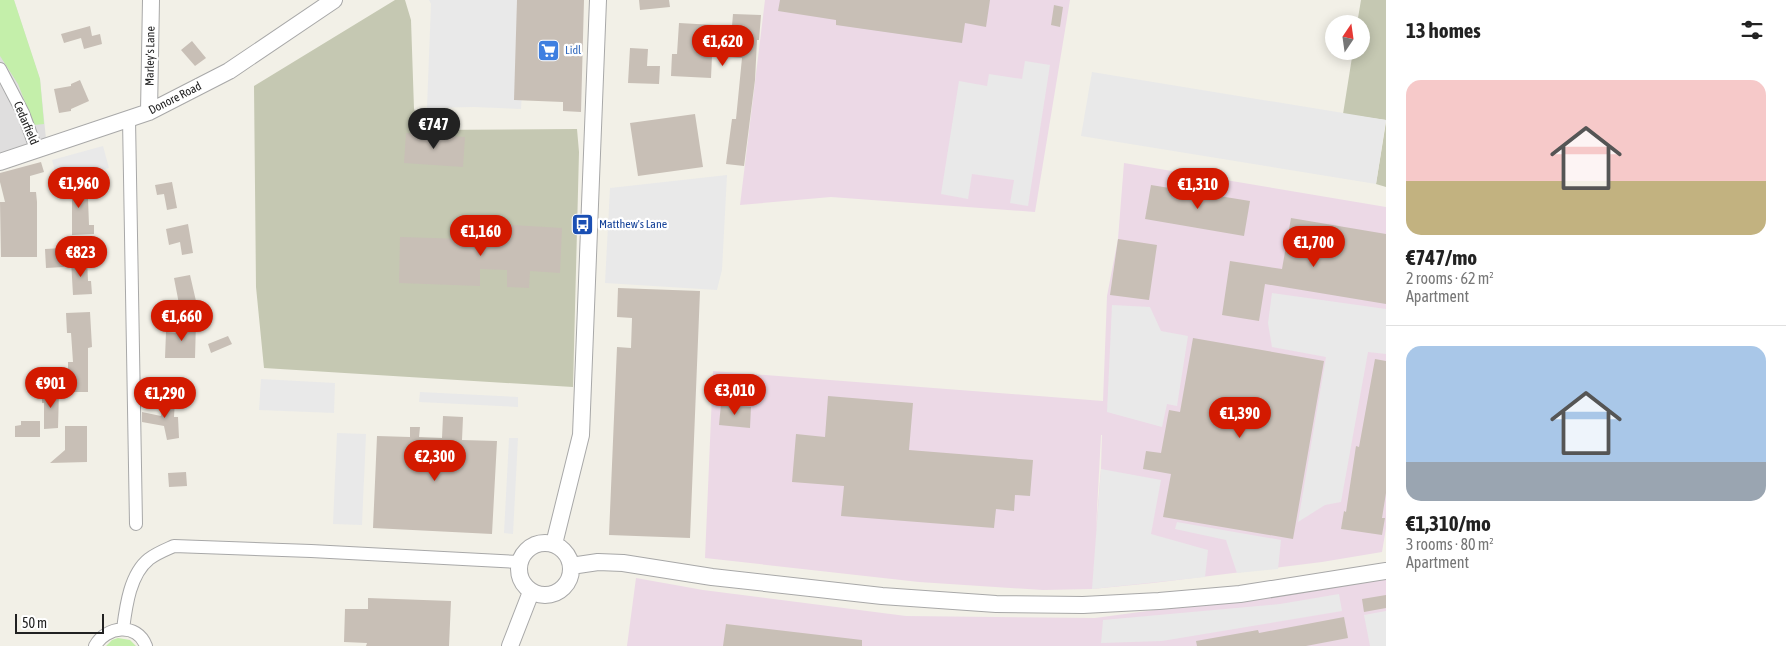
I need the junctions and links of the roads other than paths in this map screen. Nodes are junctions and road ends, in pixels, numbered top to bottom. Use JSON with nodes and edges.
{"nodes":[{"id":1,"x":151,"y":0,"type":"edge"},
{"id":2,"x":334,"y":0,"type":"edge"},
{"id":3,"x":598,"y":0,"type":"edge"},
{"id":4,"x":0,"y":69,"type":"edge"},
{"id":5,"x":149,"y":112,"type":"junction"},
{"id":6,"x":129,"y":119,"type":"junction"},
{"id":7,"x":38,"y":151,"type":"junction"},
{"id":8,"x":0,"y":162,"type":"edge"},
{"id":9,"x":136,"y":524,"type":"dead end"},
{"id":10,"x":554,"y":544,"type":"junction"},
{"id":11,"x":519,"y":562,"type":"junction"},
{"id":12,"x":571,"y":566,"type":"junction"},
{"id":13,"x":1386,"y":571,"type":"edge"},
{"id":14,"x":532,"y":592,"type":"junction"},
{"id":15,"x":123,"y":629,"type":"junction"},
{"id":16,"x":95,"y":646,"type":"edge"},
{"id":17,"x":146,"y":646,"type":"edge"},
{"id":18,"x":510,"y":646,"type":"edge"}],
"edges":[{"from":1,"to":5,"type":"street","name":"Marley's Lane"},
{"from":2,"to":5,"type":"street","name":"Donore Road"},
{"from":3,"to":10,"type":"street"},
{"from":4,"to":7,"type":"street","name":"Cedarfield"},
{"from":5,"to":6,"type":"street","name":"Donore Road"},
{"from":6,"to":7,"type":"street","name":"Donore Road"},
{"from":6,"to":9,"type":"street"},
{"from":7,"to":8,"type":"street","name":"Donore Road"},
{"from":10,"to":11,"type":"street"},
{"from":10,"to":12,"type":"street"},
{"from":11,"to":14,"type":"street"},
{"from":11,"to":15,"type":"street"},
{"from":12,"to":13,"type":"street"},
{"from":12,"to":14,"type":"street"},
{"from":14,"to":18,"type":"street"},
{"from":15,"to":16,"type":"street"},
{"from":15,"to":17,"type":"street"}]}
